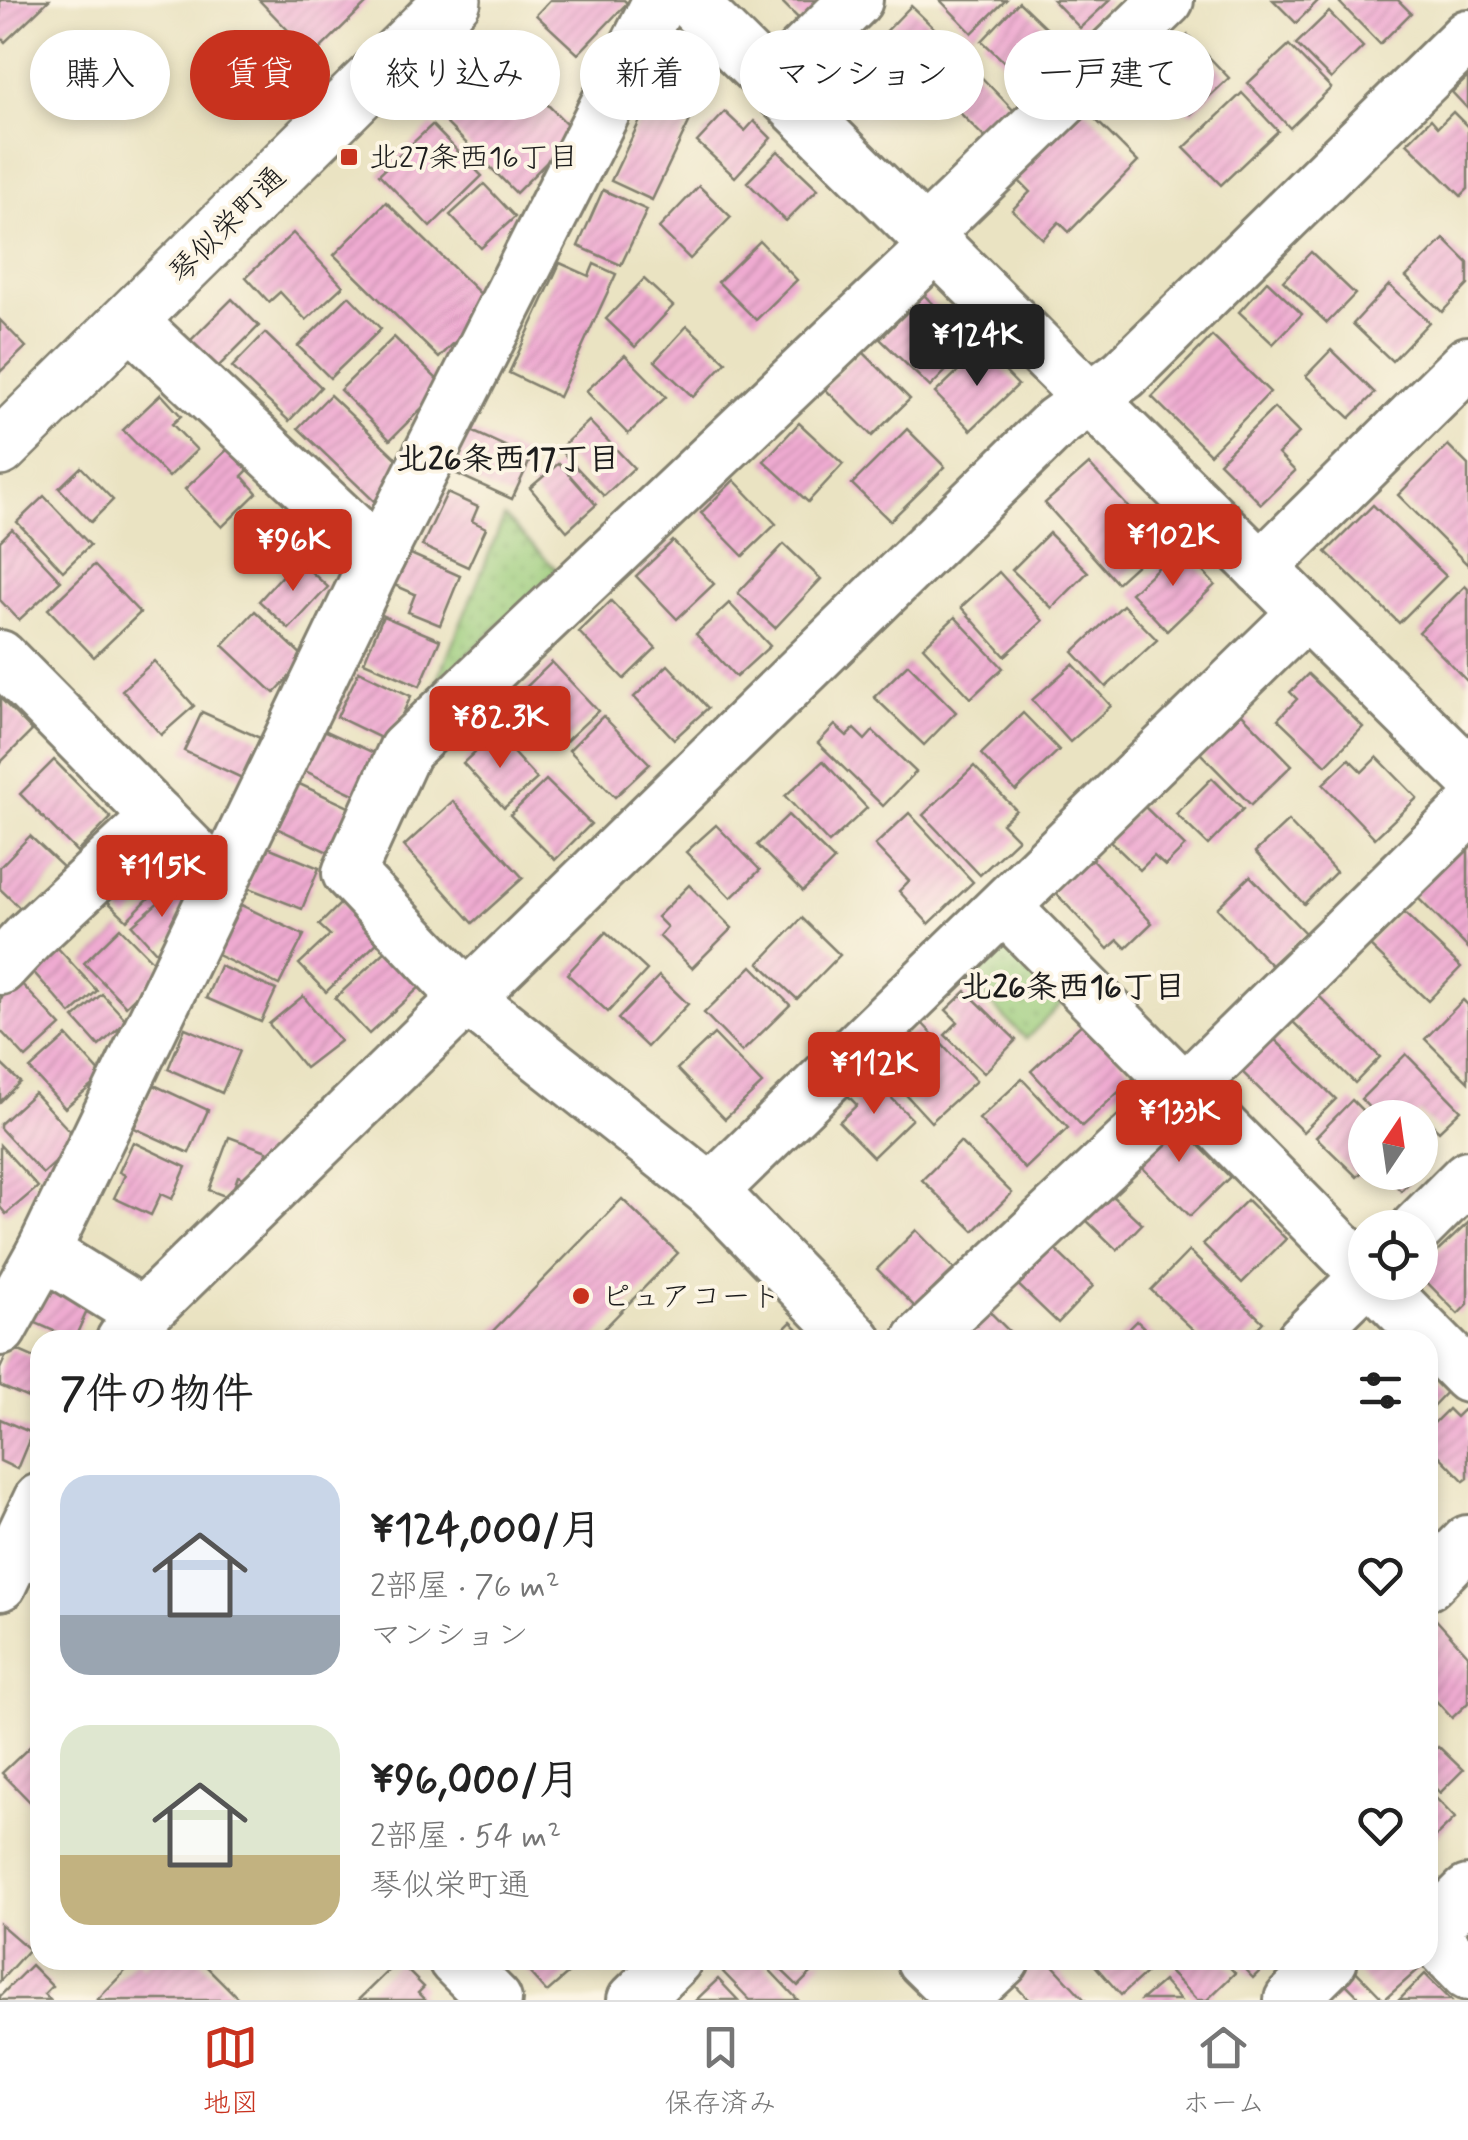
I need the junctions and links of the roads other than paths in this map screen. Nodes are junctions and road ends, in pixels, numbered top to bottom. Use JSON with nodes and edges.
{"nodes":[{"id":1,"x":453,"y":0,"type":"edge"},
{"id":2,"x":660,"y":0,"type":"edge"},
{"id":3,"x":688,"y":0,"type":"edge"},
{"id":4,"x":856,"y":0,"type":"edge"},
{"id":5,"x":1167,"y":0,"type":"edge"},
{"id":6,"x":826,"y":30,"type":"edge"},
{"id":7,"x":1468,"y":36,"type":"edge"},
{"id":8,"x":740,"y":51,"type":"edge"},
{"id":9,"x":809,"y":120,"type":"edge"},
{"id":10,"x":930,"y":240,"type":"junction"},
{"id":11,"x":130,"y":320,"type":"junction"},
{"id":12,"x":1468,"y":364,"type":"edge"},
{"id":13,"x":1090,"y":398,"type":"junction"},
{"id":14,"x":0,"y":448,"type":"edge"},
{"id":15,"x":379,"y":556,"type":"junction"},
{"id":16,"x":1261,"y":568,"type":"junction"},
{"id":17,"x":1306,"y":612,"type":"junction"},
{"id":18,"x":0,"y":657,"type":"edge"},
{"id":19,"x":1467,"y":780,"type":"edge"},
{"id":20,"x":158,"y":817,"type":"junction"},
{"id":21,"x":222,"y":882,"type":"junction"},
{"id":22,"x":1004,"y":907,"type":"junction"},
{"id":23,"x":10,"y":938,"type":"edge"},
{"id":24,"x":468,"y":999,"type":"junction"},
{"id":25,"x":1185,"y":1090,"type":"junction"},
{"id":26,"x":1468,"y":1177,"type":"edge"},
{"id":27,"x":711,"y":1191,"type":"junction"},
{"id":28,"x":1435,"y":1210,"type":"edge"},
{"id":29,"x":43,"y":1252,"type":"junction"},
{"id":30,"x":1348,"y":1258,"type":"edge"},
{"id":31,"x":1348,"y":1294,"type":"edge"},
{"id":32,"x":1393,"y":1300,"type":"edge"},
{"id":33,"x":133,"y":1327,"type":"edge"},
{"id":34,"x":0,"y":1329,"type":"edge"},
{"id":35,"x":845,"y":1330,"type":"edge"},
{"id":36,"x":931,"y":1330,"type":"edge"},
{"id":37,"x":1313,"y":1330,"type":"edge"},
{"id":38,"x":1422,"y":1330,"type":"edge"},
{"id":39,"x":1438,"y":1346,"type":"edge"},
{"id":40,"x":1468,"y":1376,"type":"edge"},
{"id":41,"x":30,"y":1521,"type":"edge"},
{"id":42,"x":1468,"y":1542,"type":"edge"},
{"id":43,"x":1438,"y":1572,"type":"edge"},
{"id":44,"x":0,"y":1584,"type":"edge"},
{"id":45,"x":1468,"y":1892,"type":"edge"},
{"id":46,"x":1438,"y":1922,"type":"edge"},
{"id":47,"x":1438,"y":1942,"type":"edge"},
{"id":48,"x":465,"y":1970,"type":"edge"},
{"id":49,"x":665,"y":1970,"type":"edge"},
{"id":50,"x":933,"y":1970,"type":"edge"},
{"id":51,"x":993,"y":1970,"type":"edge"},
{"id":52,"x":1321,"y":1970,"type":"edge"},
{"id":53,"x":1468,"y":1974,"type":"edge"},
{"id":54,"x":963,"y":1999,"type":"edge"},
{"id":55,"x":494,"y":2000,"type":"edge"},
{"id":56,"x":634,"y":2000,"type":"edge"},
{"id":57,"x":1291,"y":2000,"type":"edge"}],
"edges":[{"from":1,"to":11,"type":"main road","name":"琴似栄町通"},
{"from":2,"to":15,"type":"street"},
{"from":3,"to":8,"type":"street"},
{"from":4,"to":6,"type":"street"},
{"from":5,"to":10,"type":"street"},
{"from":7,"to":13,"type":"street"},
{"from":9,"to":10,"type":"street"},
{"from":10,"to":13,"type":"street"},
{"from":10,"to":24,"type":"street"},
{"from":11,"to":14,"type":"main road","name":"琴似栄町通"},
{"from":11,"to":15,"type":"street"},
{"from":12,"to":16,"type":"street"},
{"from":13,"to":16,"type":"street"},
{"from":13,"to":24,"type":"street"},
{"from":15,"to":21,"type":"street"},
{"from":16,"to":17,"type":"street"},
{"from":17,"to":19,"type":"street"},
{"from":17,"to":22,"type":"street"},
{"from":18,"to":20,"type":"street"},
{"from":19,"to":25,"type":"street"},
{"from":20,"to":21,"type":"street"},
{"from":20,"to":23,"type":"street"},
{"from":21,"to":29,"type":"street"},
{"from":22,"to":25,"type":"street"},
{"from":22,"to":27,"type":"street"},
{"from":24,"to":27,"type":"street"},
{"from":24,"to":33,"type":"street"},
{"from":25,"to":30,"type":"street"},
{"from":25,"to":36,"type":"street"},
{"from":26,"to":28,"type":"street"},
{"from":27,"to":35,"type":"street"},
{"from":29,"to":33,"type":"street"},
{"from":29,"to":34,"type":"street"},
{"from":31,"to":37,"type":"street"},
{"from":32,"to":38,"type":"street"},
{"from":39,"to":40,"type":"street"},
{"from":41,"to":44,"type":"street"},
{"from":42,"to":43,"type":"street"},
{"from":45,"to":46,"type":"street"},
{"from":47,"to":53,"type":"street"},
{"from":48,"to":55,"type":"street"},
{"from":49,"to":56,"type":"street"},
{"from":50,"to":54,"type":"street"},
{"from":51,"to":54,"type":"street"},
{"from":52,"to":57,"type":"street"}]}
